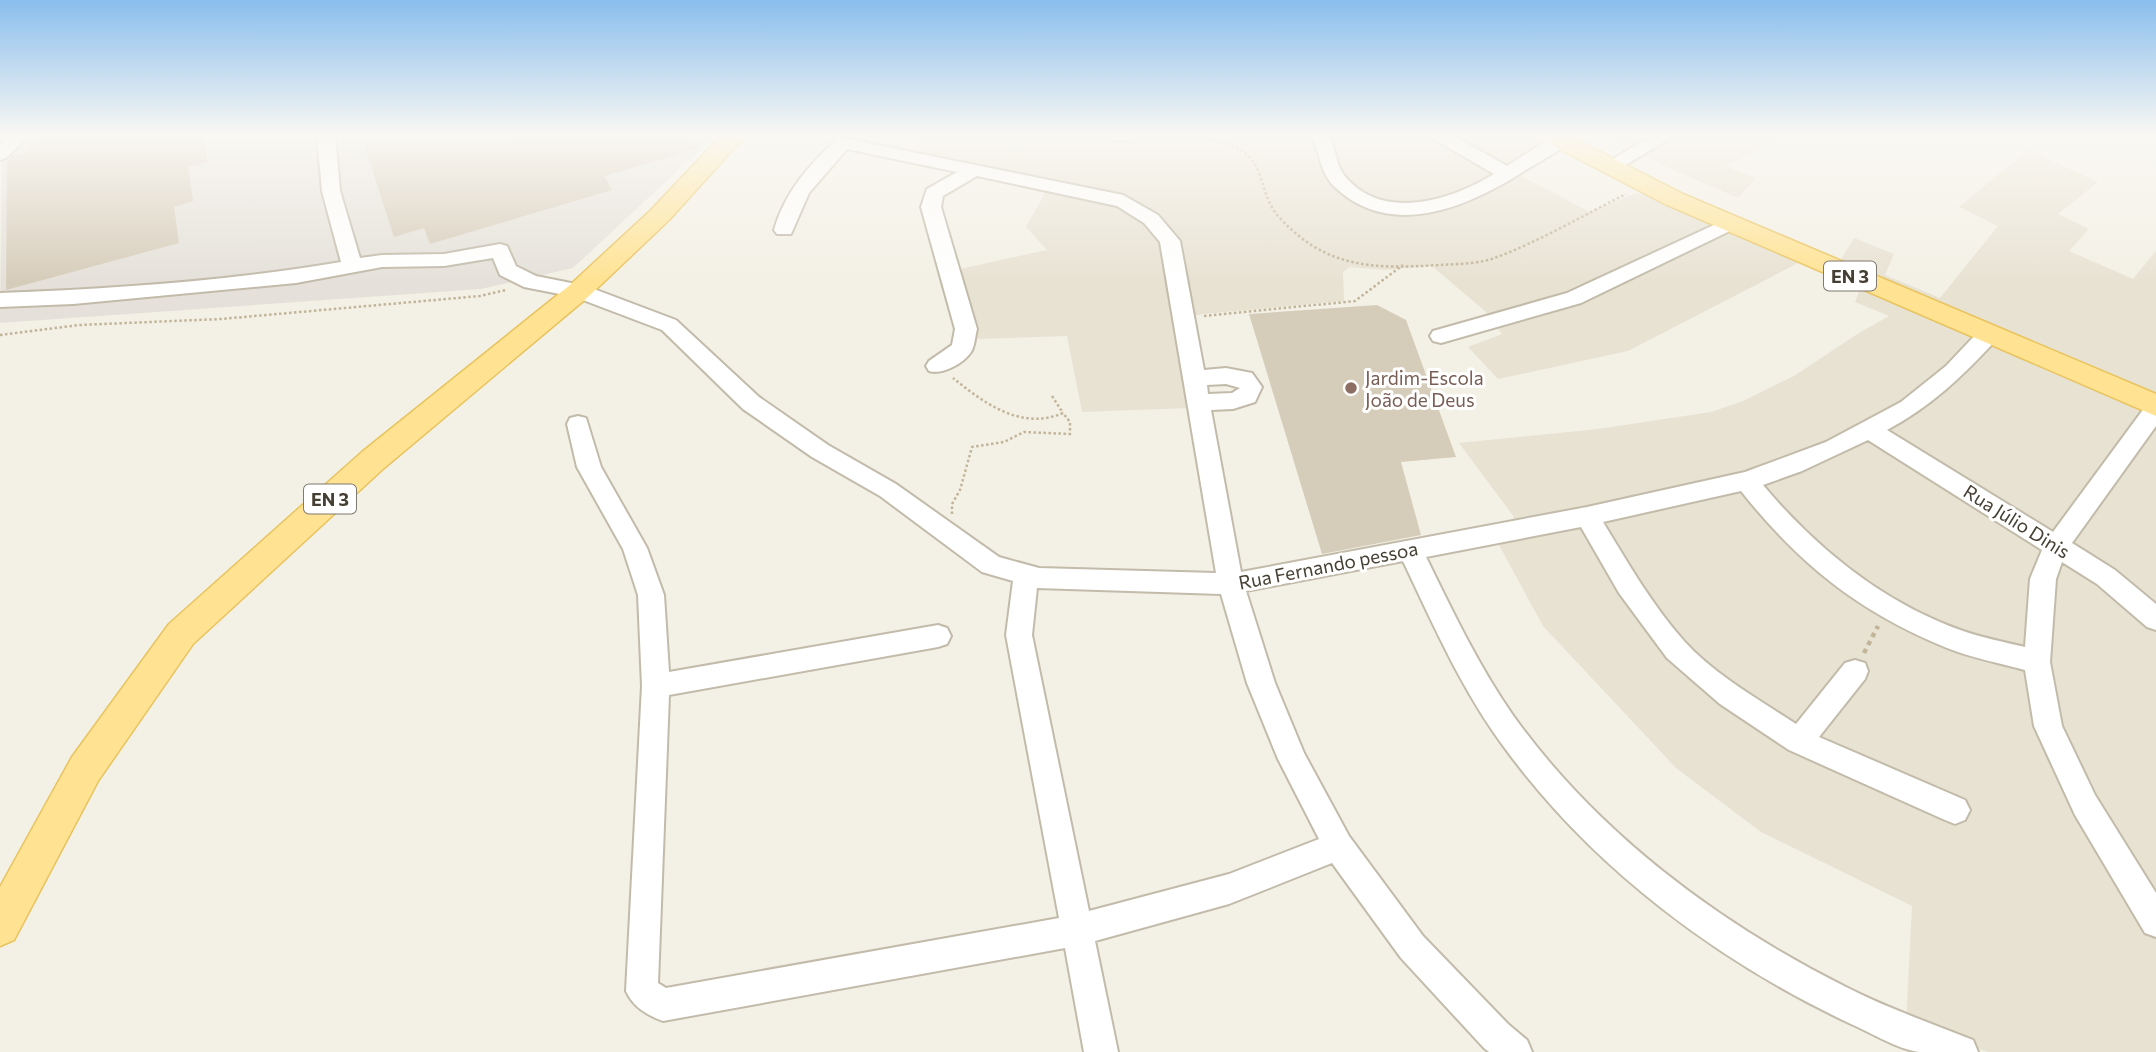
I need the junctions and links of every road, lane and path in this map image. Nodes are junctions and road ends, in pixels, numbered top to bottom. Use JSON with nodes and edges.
{"nodes":[{"id":1,"x":330,"y":184,"type":"edge"},
{"id":2,"x":688,"y":184,"type":"edge"},
{"id":3,"x":806,"y":184,"type":"edge"},
{"id":4,"x":949,"y":184,"type":"edge"},
{"id":5,"x":1042,"y":184,"type":"edge"},
{"id":6,"x":1263,"y":184,"type":"edge"},
{"id":7,"x":1345,"y":184,"type":"edge"},
{"id":8,"x":1488,"y":184,"type":"edge"},
{"id":9,"x":1645,"y":185,"type":"joint"},
{"id":10,"x":1729,"y":224,"type":"junction"},
{"id":11,"x":783,"y":230,"type":"dead end"},
{"id":12,"x":1403,"y":265,"type":"junction"},
{"id":13,"x":352,"y":267,"type":"junction"},
{"id":14,"x":508,"y":290,"type":"dead end"},
{"id":15,"x":579,"y":291,"type":"junction"},
{"id":16,"x":0,"y":300,"type":"edge"},
{"id":17,"x":1183,"y":318,"type":"junction"},
{"id":18,"x":0,"y":335,"type":"edge"},
{"id":19,"x":1988,"y":335,"type":"junction"},
{"id":20,"x":1441,"y":336,"type":"dead end"},
{"id":21,"x":937,"y":366,"type":"joint"},
{"id":22,"x":1193,"y":378,"type":"junction"},
{"id":23,"x":1052,"y":396,"type":"dead end"},
{"id":24,"x":1198,"y":402,"type":"junction"},
{"id":25,"x":2156,"y":407,"type":"edge"},
{"id":26,"x":1063,"y":413,"type":"junction"},
{"id":27,"x":578,"y":424,"type":"dead end"},
{"id":28,"x":1871,"y":431,"type":"junction"},
{"id":29,"x":1746,"y":481,"type":"junction"},
{"id":30,"x":1587,"y":516,"type":"junction"},
{"id":31,"x":952,"y":536,"type":"junction"},
{"id":32,"x":2056,"y":546,"type":"junction"},
{"id":33,"x":1410,"y":550,"type":"junction"},
{"id":34,"x":1026,"y":575,"type":"junction"},
{"id":35,"x":1231,"y":584,"type":"junction"},
{"id":36,"x":1887,"y":607,"type":"junction"},
{"id":37,"x":2156,"y":619,"type":"edge"},
{"id":38,"x":938,"y":636,"type":"dead end"},
{"id":39,"x":2037,"y":662,"type":"junction"},
{"id":40,"x":1855,"y":671,"type":"joint"},
{"id":41,"x":656,"y":686,"type":"junction"},
{"id":42,"x":1799,"y":741,"type":"junction"},
{"id":43,"x":1955,"y":810,"type":"dead end"},
{"id":44,"x":1338,"y":846,"type":"junction"},
{"id":45,"x":2156,"y":922,"type":"edge"},
{"id":46,"x":0,"y":926,"type":"edge"},
{"id":47,"x":1077,"y":930,"type":"junction"},
{"id":48,"x":1101,"y":1052,"type":"edge"},
{"id":49,"x":1515,"y":1052,"type":"edge"},
{"id":50,"x":1961,"y":1052,"type":"edge"}],
"edges":[{"from":1,"to":13,"type":"street"},
{"from":2,"to":15,"type":"main road","number":"EN 3"},
{"from":3,"to":11,"type":"street"},
{"from":4,"to":21,"type":"street"},
{"from":5,"to":17,"type":"street"},
{"from":6,"to":12,"type":"path"},
{"from":7,"to":8,"type":"street"},
{"from":9,"to":10,"type":"main road","number":"EN 3"},
{"from":9,"to":12,"type":"path"},
{"from":10,"to":19,"type":"main road","number":"EN 3"},
{"from":10,"to":20,"type":"street"},
{"from":12,"to":17,"type":"path"},
{"from":13,"to":15,"type":"street","name":"Rua Fernando pessoa"},
{"from":13,"to":16,"type":"street"},
{"from":14,"to":18,"type":"path"},
{"from":15,"to":31,"type":"street","name":"Rua Fernando pessoa"},
{"from":15,"to":46,"type":"main road","number":"EN 3"},
{"from":17,"to":22,"type":"street"},
{"from":19,"to":25,"type":"main road","number":"EN 3"},
{"from":19,"to":28,"type":"street","name":"Rua Fernando pessoa"},
{"from":21,"to":26,"type":"path"},
{"from":22,"to":24,"type":"street"},
{"from":22,"to":24,"type":"street"},
{"from":23,"to":26,"type":"path"},
{"from":24,"to":35,"type":"street"},
{"from":25,"to":32,"type":"street"},
{"from":26,"to":31,"type":"path"},
{"from":27,"to":41,"type":"street"},
{"from":28,"to":29,"type":"street","name":"Rua Fernando pessoa"},
{"from":28,"to":32,"type":"street","name":"Rua Júlio Dinis"},
{"from":29,"to":30,"type":"street","name":"Rua Fernando pessoa"},
{"from":29,"to":36,"type":"street"},
{"from":30,"to":33,"type":"street","name":"Rua Fernando pessoa"},
{"from":30,"to":42,"type":"street"},
{"from":31,"to":34,"type":"street","name":"Rua Fernando pessoa"},
{"from":32,"to":37,"type":"street","name":"Rua Júlio Dinis"},
{"from":32,"to":39,"type":"street"},
{"from":33,"to":35,"type":"street","name":"Rua Fernando pessoa"},
{"from":33,"to":50,"type":"street"},
{"from":34,"to":35,"type":"street","name":"Rua Fernando pessoa"},
{"from":34,"to":47,"type":"street"},
{"from":35,"to":44,"type":"street"},
{"from":36,"to":39,"type":"street"},
{"from":36,"to":40,"type":"path"},
{"from":38,"to":41,"type":"street"},
{"from":39,"to":45,"type":"street"},
{"from":40,"to":42,"type":"street"},
{"from":41,"to":47,"type":"street"},
{"from":42,"to":43,"type":"street"},
{"from":44,"to":47,"type":"street"},
{"from":44,"to":49,"type":"street"},
{"from":47,"to":48,"type":"street"}]}
